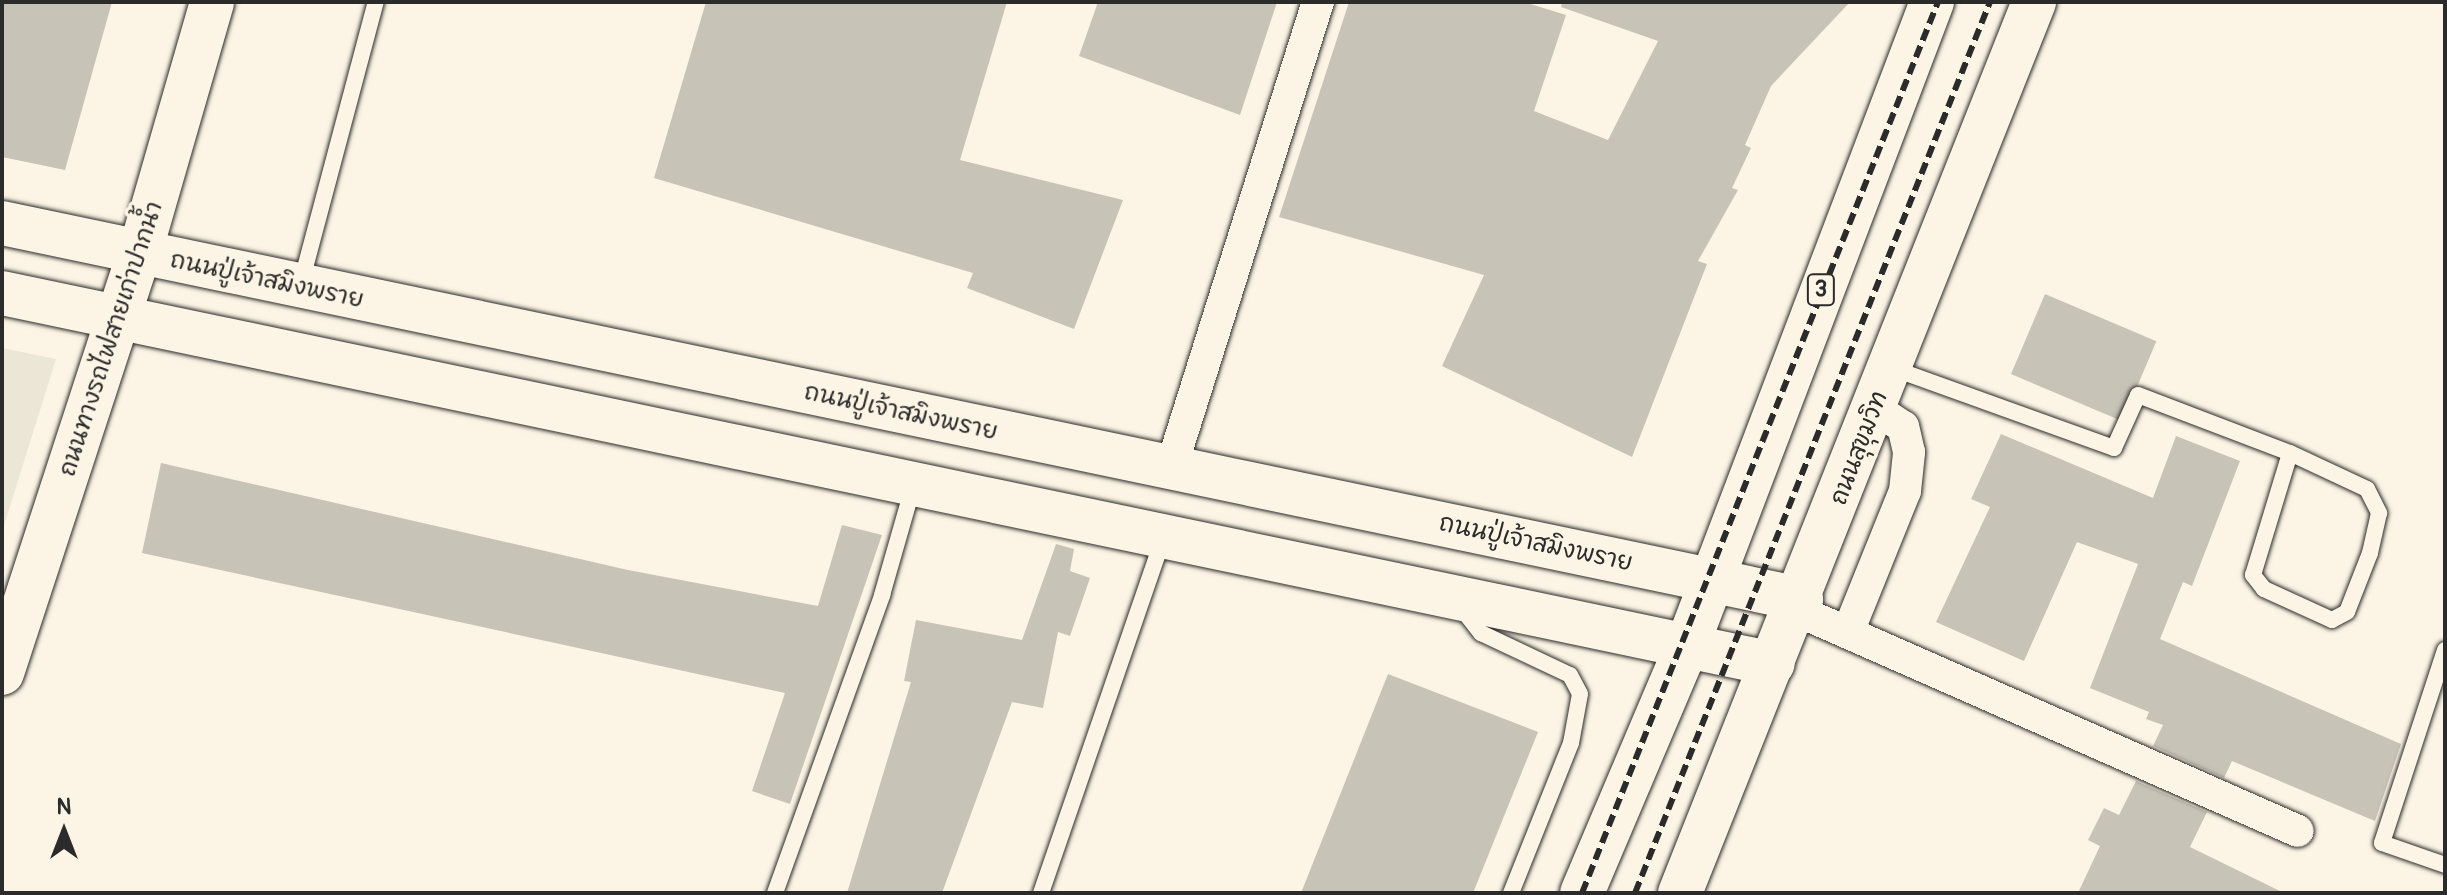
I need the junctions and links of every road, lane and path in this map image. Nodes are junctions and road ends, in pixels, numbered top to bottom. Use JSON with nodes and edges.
{"nodes":[{"id":1,"x":212,"y":2,"type":"edge"},
{"id":2,"x":376,"y":2,"type":"edge"},
{"id":3,"x":1318,"y":2,"type":"edge"},
{"id":4,"x":1932,"y":2,"type":"edge"},
{"id":5,"x":2034,"y":2,"type":"edge"},
{"id":6,"x":2,"y":223,"type":"edge"},
{"id":7,"x":140,"y":252,"type":"junction"},
{"id":8,"x":300,"y":289,"type":"junction"},
{"id":9,"x":2,"y":293,"type":"edge"},
{"id":10,"x":119,"y":319,"type":"junction"},
{"id":11,"x":1891,"y":368,"type":"junction"},
{"id":12,"x":1875,"y":408,"type":"junction"},
{"id":13,"x":2290,"y":453,"type":"junction"},
{"id":14,"x":1171,"y":468,"type":"junction"},
{"id":15,"x":914,"y":482,"type":"junction"},
{"id":16,"x":1164,"y":535,"type":"junction"},
{"id":17,"x":1710,"y":578,"type":"junction"},
{"id":18,"x":1454,"y":597,"type":"junction"},
{"id":19,"x":1798,"y":604,"type":"junction"},
{"id":20,"x":1848,"y":632,"type":"junction"},
{"id":21,"x":1687,"y":646,"type":"junction"},
{"id":22,"x":2445,"y":650,"type":"edge"},
{"id":23,"x":1773,"y":664,"type":"junction"},
{"id":24,"x":2,"y":673,"type":"edge"},
{"id":25,"x":2298,"y":831,"type":"dead end"},
{"id":26,"x":2445,"y":865,"type":"edge"},
{"id":27,"x":775,"y":893,"type":"edge"},
{"id":28,"x":1041,"y":893,"type":"edge"},
{"id":29,"x":1511,"y":893,"type":"edge"},
{"id":30,"x":1582,"y":893,"type":"edge"},
{"id":31,"x":1680,"y":893,"type":"edge"}],
"edges":[{"from":1,"to":7,"type":"main road","name":"ถนนทางรถไฟสายเก่าปากน้ำ"},
{"from":2,"to":8,"type":"lane"},
{"from":3,"to":14,"type":"street"},
{"from":4,"to":17,"type":"main road","number":"3"},
{"from":5,"to":11,"type":"main road","name":"ถนนสุขุมวิท"},
{"from":6,"to":7,"type":"main road","name":"ถนนปู่เจ้าสมิงพราย"},
{"from":7,"to":8,"type":"main road","name":"ถนนปู่เจ้าสมิงพราย"},
{"from":7,"to":10,"type":"main road","name":"ถนนทางรถไฟสายเก่าปากน้ำ"},
{"from":8,"to":14,"type":"main road","name":"ถนนปู่เจ้าสมิงพราย"},
{"from":9,"to":10,"type":"main road"},
{"from":10,"to":15,"type":"main road"},
{"from":10,"to":24,"type":"main road","name":"ถนนทางรถไฟสายเก่าปากน้ำ"},
{"from":11,"to":12,"type":"main road","name":"ถนนสุขุมวิท"},
{"from":11,"to":13,"type":"lane"},
{"from":12,"to":19,"type":"main road","name":"ถนนสุขุมวิท"},
{"from":12,"to":20,"type":"street"},
{"from":13,"to":13,"type":"lane"},
{"from":14,"to":17,"type":"main road","name":"ถนนปู่เจ้าสมิงพราย"},
{"from":15,"to":16,"type":"main road"},
{"from":15,"to":27,"type":"lane"},
{"from":16,"to":18,"type":"main road"},
{"from":16,"to":28,"type":"lane"},
{"from":17,"to":19,"type":"main road","name":"ถนนปู่เจ้าสมิงพราย"},
{"from":17,"to":21,"type":"main road","number":"3"},
{"from":18,"to":21,"type":"main road"},
{"from":18,"to":29,"type":"lane"},
{"from":19,"to":20,"type":"street"},
{"from":19,"to":23,"type":"main road","name":"ถนนสุขุมวิท"},
{"from":20,"to":25,"type":"street"},
{"from":21,"to":23,"type":"main road"},
{"from":21,"to":30,"type":"main road","number":"3"},
{"from":22,"to":26,"type":"lane"},
{"from":23,"to":31,"type":"main road","name":"ถนนสุขุมวิท"}]}
